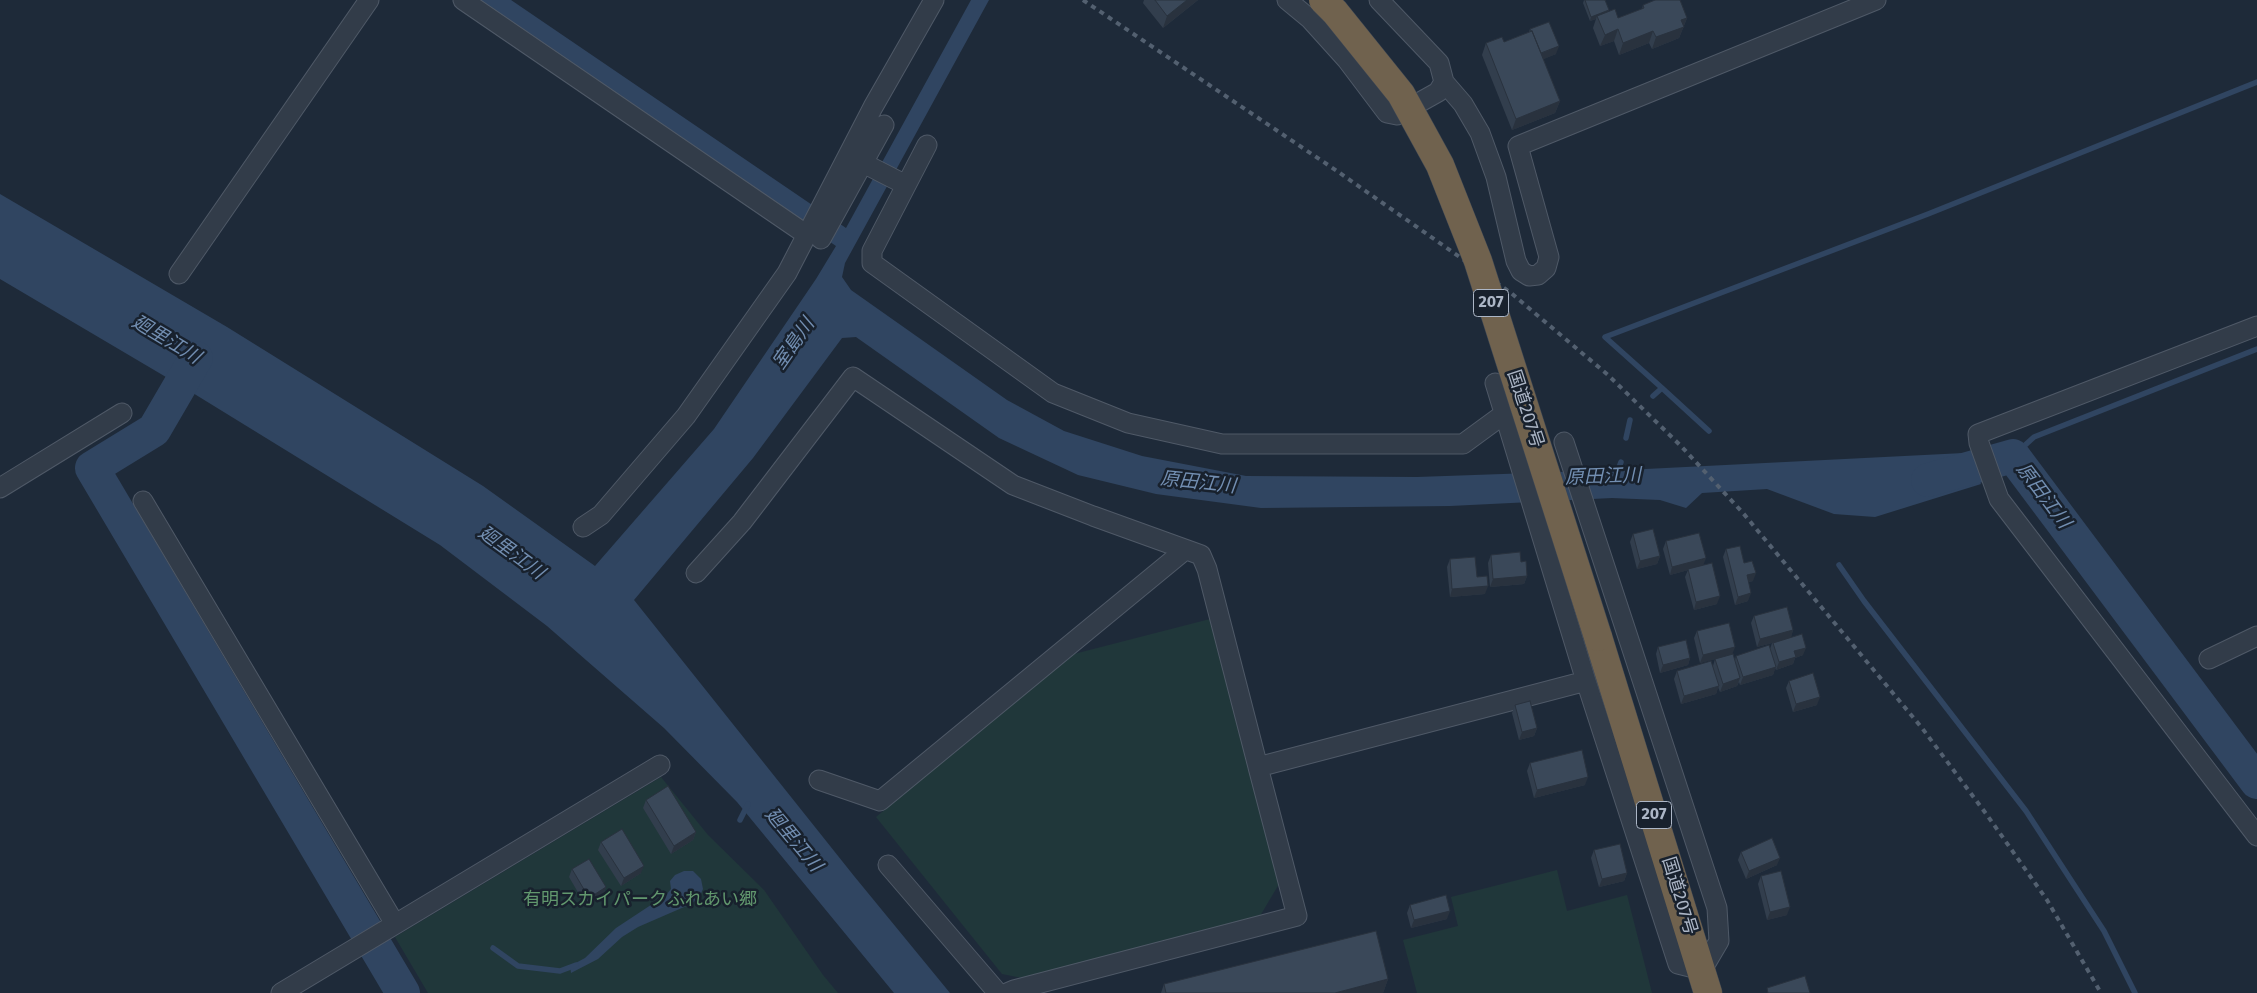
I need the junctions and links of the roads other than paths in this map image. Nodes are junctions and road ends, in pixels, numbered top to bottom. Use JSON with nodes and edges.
{"nodes":[{"id":1,"x":369,"y":0,"type":"edge"},
{"id":2,"x":463,"y":0,"type":"edge"},
{"id":3,"x":934,"y":0,"type":"edge"},
{"id":4,"x":1286,"y":0,"type":"edge"},
{"id":5,"x":1324,"y":0,"type":"edge"},
{"id":6,"x":1379,"y":0,"type":"edge"},
{"id":7,"x":1876,"y":0,"type":"edge"},
{"id":8,"x":1444,"y":82,"type":"junction"},
{"id":9,"x":884,"y":125,"type":"dead end"},
{"id":10,"x":927,"y":145,"type":"dead end"},
{"id":11,"x":863,"y":163,"type":"junction"},
{"id":12,"x":906,"y":185,"type":"junction"},
{"id":13,"x":829,"y":210,"type":"junction"},
{"id":14,"x":814,"y":237,"type":"junction"},
{"id":15,"x":179,"y":274,"type":"dead end"},
{"id":16,"x":2257,"y":326,"type":"edge"},
{"id":17,"x":1495,"y":383,"type":"dead end"},
{"id":18,"x":122,"y":413,"type":"dead end"},
{"id":19,"x":1504,"y":414,"type":"junction"},
{"id":20,"x":1564,"y":442,"type":"dead end"},
{"id":21,"x":0,"y":488,"type":"edge"},
{"id":22,"x":143,"y":501,"type":"dead end"},
{"id":23,"x":583,"y":528,"type":"dead end"},
{"id":24,"x":1185,"y":550,"type":"junction"},
{"id":25,"x":696,"y":573,"type":"dead end"},
{"id":26,"x":2257,"y":636,"type":"edge"},
{"id":27,"x":2209,"y":659,"type":"dead end"},
{"id":28,"x":1586,"y":681,"type":"junction"},
{"id":29,"x":660,"y":765,"type":"dead end"},
{"id":30,"x":1258,"y":767,"type":"junction"},
{"id":31,"x":819,"y":780,"type":"dead end"},
{"id":32,"x":2257,"y":836,"type":"edge"},
{"id":33,"x":888,"y":865,"type":"dead end"},
{"id":34,"x":395,"y":924,"type":"junction"},
{"id":35,"x":1705,"y":982,"type":"edge"},
{"id":36,"x":281,"y":993,"type":"edge"},
{"id":37,"x":998,"y":993,"type":"edge"},
{"id":38,"x":1007,"y":993,"type":"edge"}],
"edges":[{"from":1,"to":15,"type":"street"},
{"from":2,"to":14,"type":"street"},
{"from":3,"to":13,"type":"street"},
{"from":4,"to":8,"type":"street"},
{"from":5,"to":35,"type":"highway","name":"国道207号","number":"207","bridge":true},
{"from":6,"to":8,"type":"street"},
{"from":7,"to":8,"type":"street"},
{"from":9,"to":11,"type":"street"},
{"from":10,"to":12,"type":"street"},
{"from":11,"to":12,"type":"street"},
{"from":11,"to":13,"type":"street"},
{"from":12,"to":19,"type":"street"},
{"from":13,"to":14,"type":"street"},
{"from":14,"to":23,"type":"street"},
{"from":16,"to":32,"type":"street"},
{"from":17,"to":19,"type":"street"},
{"from":18,"to":21,"type":"street"},
{"from":19,"to":28,"type":"street"},
{"from":20,"to":35,"type":"street"},
{"from":22,"to":34,"type":"street"},
{"from":24,"to":25,"type":"street"},
{"from":24,"to":30,"type":"street"},
{"from":24,"to":31,"type":"street"},
{"from":26,"to":27,"type":"street"},
{"from":28,"to":30,"type":"street"},
{"from":28,"to":35,"type":"street"},
{"from":29,"to":34,"type":"street"},
{"from":30,"to":38,"type":"street"},
{"from":33,"to":37,"type":"street"},
{"from":34,"to":36,"type":"street"}]}
